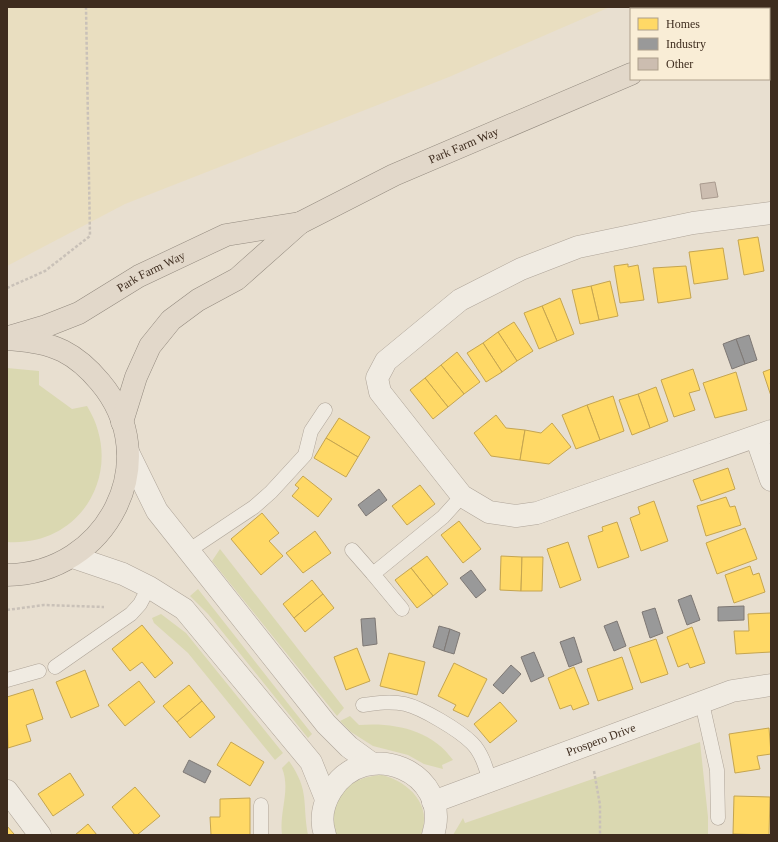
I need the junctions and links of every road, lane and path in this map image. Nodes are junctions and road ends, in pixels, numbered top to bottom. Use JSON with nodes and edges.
{"nodes":[{"id":1,"x":86,"y":7,"type":"edge"},
{"id":2,"x":630,"y":74,"type":"edge"},
{"id":3,"x":771,"y":213,"type":"edge"},
{"id":4,"x":300,"y":223,"type":"junction"},
{"id":5,"x":7,"y":288,"type":"edge"},
{"id":6,"x":7,"y":338,"type":"edge"},
{"id":7,"x":325,"y":410,"type":"dead end"},
{"id":8,"x":122,"y":422,"type":"junction"},
{"id":9,"x":764,"y":434,"type":"edge"},
{"id":10,"x":128,"y":452,"type":"junction"},
{"id":11,"x":771,"y":480,"type":"edge"},
{"id":12,"x":462,"y":496,"type":"junction"},
{"id":13,"x":352,"y":550,"type":"dead end"},
{"id":14,"x":188,"y":551,"type":"junction"},
{"id":15,"x":73,"y":557,"type":"junction"},
{"id":16,"x":373,"y":574,"type":"junction"},
{"id":17,"x":7,"y":575,"type":"edge"},
{"id":18,"x":149,"y":587,"type":"junction"},
{"id":19,"x":402,"y":609,"type":"dead end"},
{"id":20,"x":7,"y":610,"type":"edge"},
{"id":21,"x":131,"y":614,"type":"junction"},
{"id":22,"x":54,"y":667,"type":"dead end"},
{"id":23,"x":39,"y":671,"type":"dead end"},
{"id":24,"x":7,"y":680,"type":"edge"},
{"id":25,"x":771,"y":685,"type":"edge"},
{"id":26,"x":702,"y":703,"type":"junction"},
{"id":27,"x":362,"y":705,"type":"dead end"},
{"id":28,"x":370,"y":763,"type":"junction"},
{"id":29,"x":594,"y":771,"type":"dead end"},
{"id":30,"x":490,"y":781,"type":"junction"},
{"id":31,"x":7,"y":791,"type":"edge"},
{"id":32,"x":326,"y":799,"type":"junction"},
{"id":33,"x":434,"y":802,"type":"junction"},
{"id":34,"x":261,"y":805,"type":"dead end"},
{"id":35,"x":718,"y":818,"type":"dead end"},
{"id":36,"x":40,"y":835,"type":"edge"},
{"id":37,"x":261,"y":835,"type":"edge"},
{"id":38,"x":325,"y":835,"type":"edge"},
{"id":39,"x":433,"y":835,"type":"edge"},
{"id":40,"x":600,"y":835,"type":"edge"}],
"edges":[{"from":1,"to":5,"type":"path"},
{"from":2,"to":4,"type":"highway","name":"Park Farm Way"},
{"from":3,"to":12,"type":"street"},
{"from":4,"to":6,"type":"highway","name":"Park Farm Way"},
{"from":4,"to":8,"type":"highway","name":"Park Farm Way"},
{"from":6,"to":8,"type":"highway"},
{"from":7,"to":14,"type":"lane"},
{"from":8,"to":10,"type":"highway"},
{"from":9,"to":11,"type":"street"},
{"from":9,"to":12,"type":"street"},
{"from":10,"to":14,"type":"street"},
{"from":10,"to":15,"type":"highway"},
{"from":12,"to":16,"type":"lane"},
{"from":13,"to":16,"type":"lane"},
{"from":14,"to":28,"type":"street"},
{"from":15,"to":17,"type":"highway"},
{"from":15,"to":18,"type":"street"},
{"from":16,"to":19,"type":"lane"},
{"from":18,"to":21,"type":"lane"},
{"from":18,"to":32,"type":"street"},
{"from":20,"to":21,"type":"path"},
{"from":21,"to":22,"type":"lane"},
{"from":23,"to":24,"type":"lane"},
{"from":25,"to":26,"type":"street","name":"Prospero Drive"},
{"from":26,"to":30,"type":"street","name":"Prospero Drive"},
{"from":26,"to":35,"type":"lane"},
{"from":27,"to":30,"type":"lane"},
{"from":28,"to":32,"type":"street"},
{"from":28,"to":33,"type":"street"},
{"from":29,"to":40,"type":"path"},
{"from":30,"to":33,"type":"street","name":"Prospero Drive"},
{"from":31,"to":36,"type":"street"},
{"from":32,"to":38,"type":"street"},
{"from":33,"to":39,"type":"street"},
{"from":34,"to":37,"type":"lane"}]}
